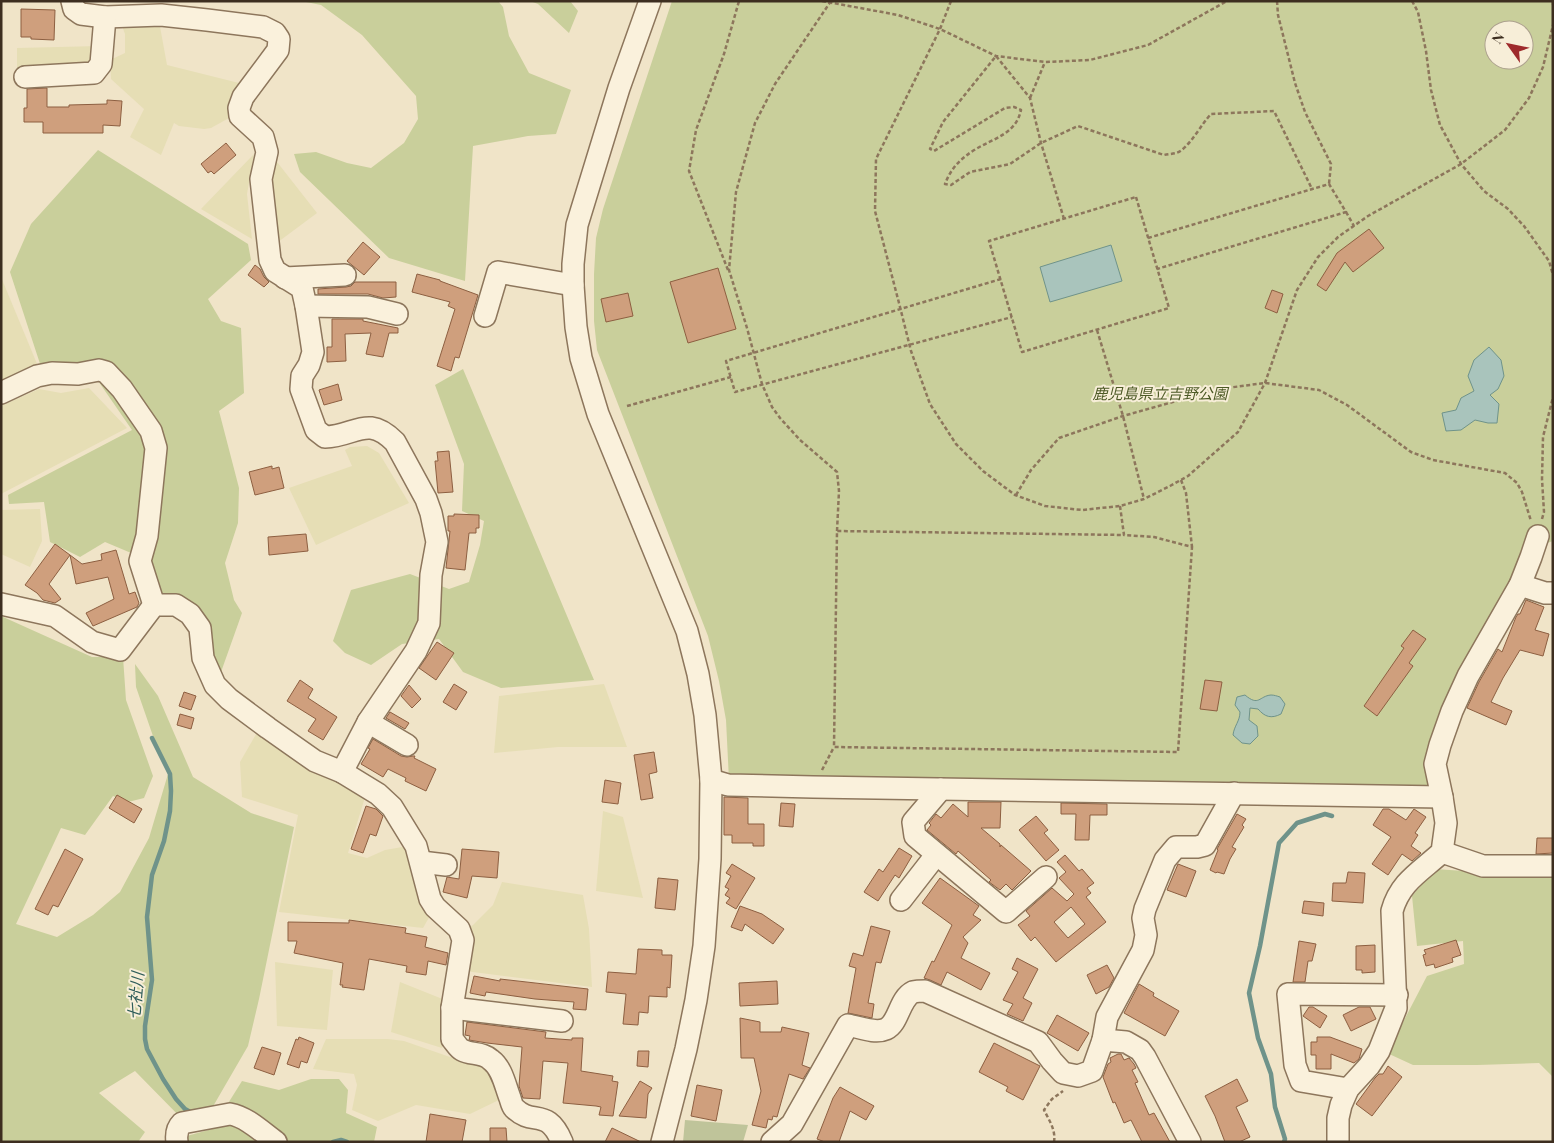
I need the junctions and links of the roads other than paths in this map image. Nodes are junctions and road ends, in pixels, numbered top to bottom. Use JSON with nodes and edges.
{"nodes":[{"id":1,"x":72,"y":1,"type":"edge"},
{"id":2,"x":650,"y":1,"type":"edge"},
{"id":3,"x":105,"y":17,"type":"junction"},
{"id":4,"x":25,"y":77,"type":"dead end"},
{"id":5,"x":345,"y":275,"type":"dead end"},
{"id":6,"x":285,"y":278,"type":"junction"},
{"id":7,"x":573,"y":284,"type":"junction"},
{"id":8,"x":306,"y":306,"type":"junction"},
{"id":9,"x":397,"y":314,"type":"dead end"},
{"id":10,"x":485,"y":316,"type":"dead end"},
{"id":11,"x":1,"y":393,"type":"edge"},
{"id":12,"x":1538,"y":536,"type":"road end"},
{"id":13,"x":1520,"y":585,"type":"junction"},
{"id":14,"x":1553,"y":593,"type":"edge"},
{"id":15,"x":1,"y":604,"type":"edge"},
{"id":16,"x":154,"y":605,"type":"junction"},
{"id":17,"x":368,"y":722,"type":"junction"},
{"id":18,"x":407,"y":745,"type":"dead end"},
{"id":19,"x":342,"y":772,"type":"junction"},
{"id":20,"x":711,"y":780,"type":"junction"},
{"id":21,"x":941,"y":789,"type":"junction"},
{"id":22,"x":1234,"y":793,"type":"junction"},
{"id":23,"x":1442,"y":797,"type":"junction"},
{"id":24,"x":1442,"y":852,"type":"junction"},
{"id":25,"x":936,"y":855,"type":"junction"},
{"id":26,"x":421,"y":862,"type":"junction"},
{"id":27,"x":446,"y":865,"type":"dead end"},
{"id":28,"x":1553,"y":866,"type":"edge"},
{"id":29,"x":1046,"y":877,"type":"dead end"},
{"id":30,"x":902,"y":900,"type":"dead end"},
{"id":31,"x":1397,"y":995,"type":"junction"},
{"id":32,"x":452,"y":1008,"type":"junction"},
{"id":33,"x":562,"y":1021,"type":"dead end"},
{"id":34,"x":1103,"y":1040,"type":"junction"},
{"id":35,"x":1348,"y":1089,"type":"junction"},
{"id":36,"x":177,"y":1142,"type":"edge"},
{"id":37,"x":276,"y":1142,"type":"edge"},
{"id":38,"x":562,"y":1142,"type":"edge"},
{"id":39,"x":662,"y":1142,"type":"edge"},
{"id":40,"x":772,"y":1142,"type":"edge"},
{"id":41,"x":1190,"y":1142,"type":"edge"},
{"id":42,"x":1338,"y":1142,"type":"edge"}],
"edges":[{"from":1,"to":3,"type":"street"},
{"from":2,"to":7,"type":"street"},
{"from":3,"to":4,"type":"street"},
{"from":3,"to":6,"type":"street"},
{"from":5,"to":6,"type":"street"},
{"from":6,"to":8,"type":"street"},
{"from":7,"to":10,"type":"street"},
{"from":7,"to":20,"type":"street"},
{"from":8,"to":9,"type":"street"},
{"from":8,"to":17,"type":"street"},
{"from":11,"to":16,"type":"street"},
{"from":12,"to":13,"type":"street"},
{"from":13,"to":14,"type":"street"},
{"from":13,"to":23,"type":"street"},
{"from":15,"to":16,"type":"street"},
{"from":16,"to":19,"type":"street"},
{"from":17,"to":18,"type":"street"},
{"from":17,"to":19,"type":"street"},
{"from":19,"to":26,"type":"street"},
{"from":20,"to":21,"type":"street"},
{"from":20,"to":39,"type":"street"},
{"from":21,"to":22,"type":"street"},
{"from":21,"to":25,"type":"street"},
{"from":22,"to":23,"type":"street"},
{"from":22,"to":34,"type":"street"},
{"from":23,"to":24,"type":"street"},
{"from":24,"to":28,"type":"street"},
{"from":24,"to":31,"type":"street"},
{"from":25,"to":29,"type":"street"},
{"from":25,"to":30,"type":"street"},
{"from":26,"to":27,"type":"street"},
{"from":26,"to":32,"type":"street"},
{"from":31,"to":35,"type":"street"},
{"from":31,"to":35,"type":"street"},
{"from":32,"to":33,"type":"street"},
{"from":32,"to":38,"type":"street"},
{"from":34,"to":40,"type":"street"},
{"from":34,"to":41,"type":"street"},
{"from":35,"to":42,"type":"street"},
{"from":36,"to":37,"type":"street"}]}
